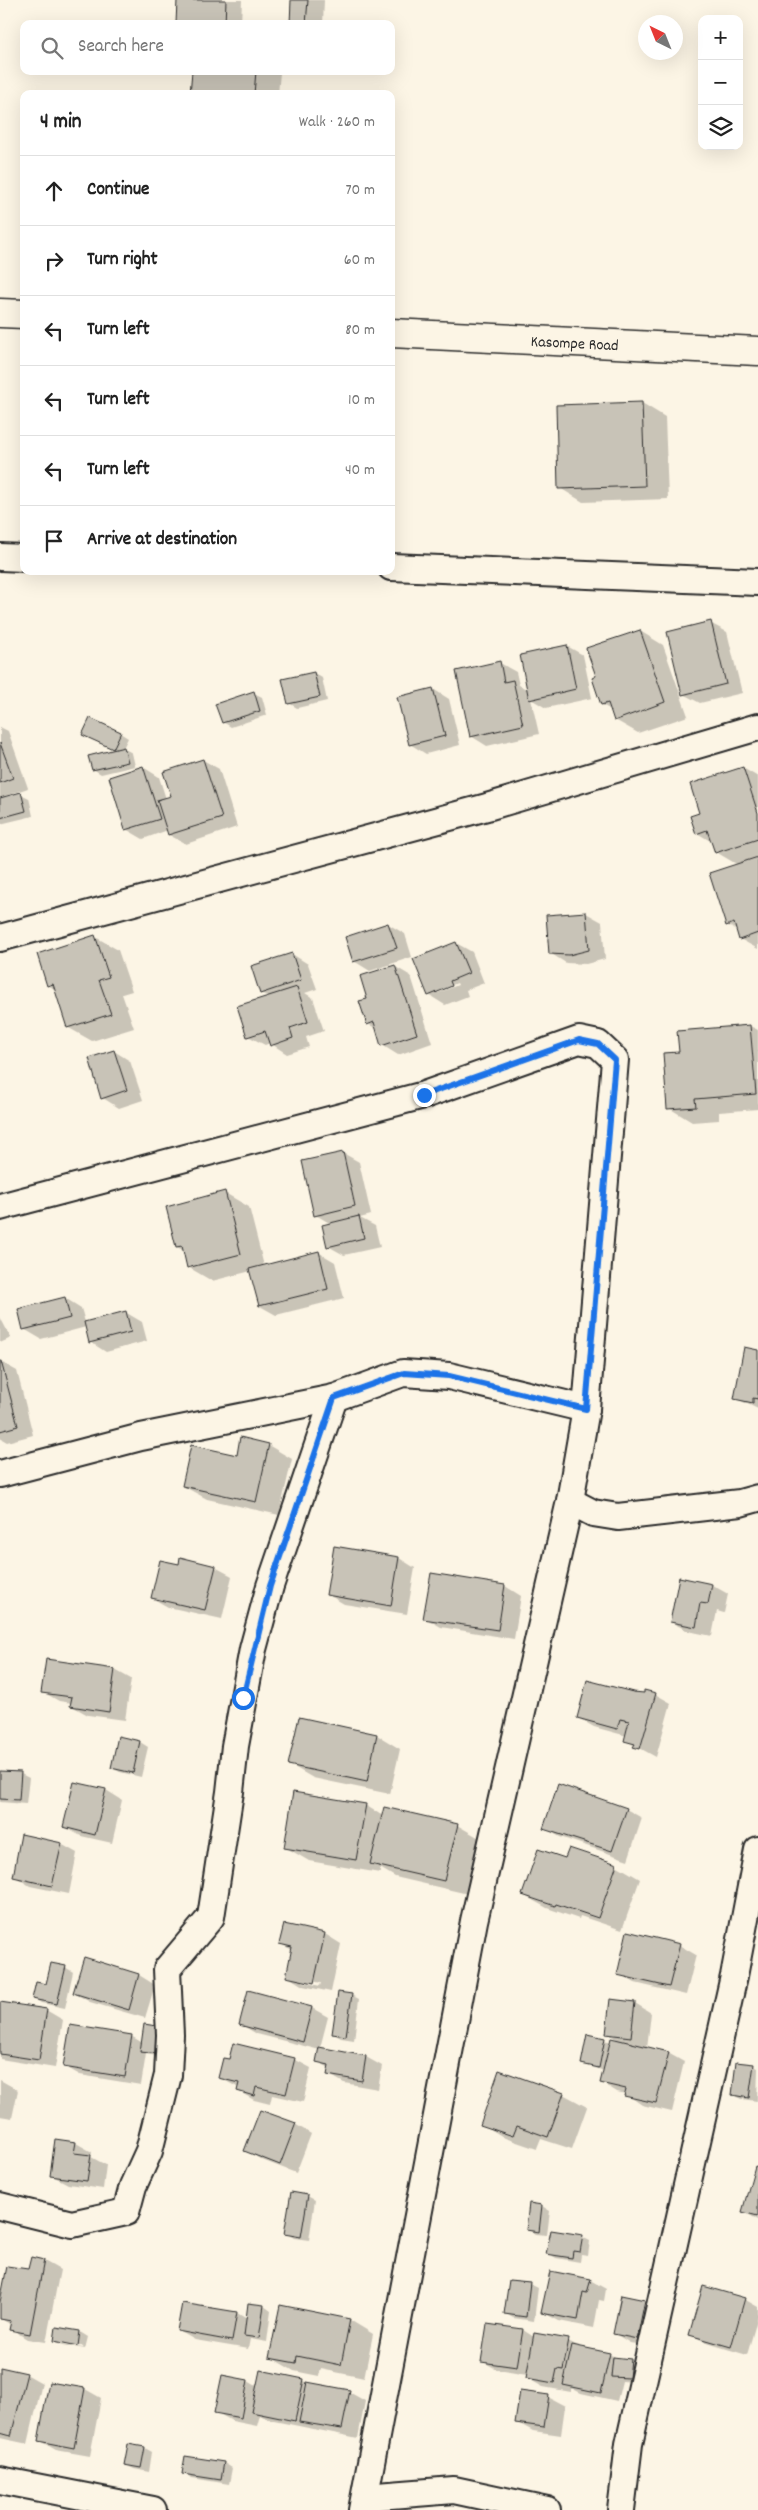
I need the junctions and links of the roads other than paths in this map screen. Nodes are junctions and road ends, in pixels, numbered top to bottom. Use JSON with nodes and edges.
{"nodes":[{"id":1,"x":0,"y":313,"type":"edge"},
{"id":2,"x":20,"y":314,"type":"edge"},
{"id":3,"x":395,"y":332,"type":"edge"},
{"id":4,"x":758,"y":351,"type":"edge"},
{"id":5,"x":0,"y":557,"type":"edge"},
{"id":6,"x":20,"y":558,"type":"edge"},
{"id":7,"x":395,"y":567,"type":"edge"},
{"id":8,"x":758,"y":582,"type":"edge"},
{"id":9,"x":758,"y":726,"type":"edge"},
{"id":10,"x":0,"y":938,"type":"edge"},
{"id":11,"x":0,"y":1207,"type":"edge"},
{"id":12,"x":334,"y":1398,"type":"junction"},
{"id":13,"x":586,"y":1409,"type":"junction"},
{"id":14,"x":0,"y":1474,"type":"edge"},
{"id":15,"x":758,"y":1498,"type":"edge"},
{"id":16,"x":570,"y":1501,"type":"junction"},
{"id":17,"x":758,"y":1850,"type":"edge"},
{"id":18,"x":0,"y":2206,"type":"edge"},
{"id":19,"x":0,"y":2480,"type":"edge"},
{"id":20,"x":364,"y":2504,"type":"edge"},
{"id":21,"x":153,"y":2510,"type":"edge"},
{"id":22,"x":547,"y":2510,"type":"edge"},
{"id":23,"x":621,"y":2510,"type":"edge"}],
"edges":[{"from":1,"to":2,"type":"street"},
{"from":3,"to":4,"type":"street","name":"Kasompe Road"},
{"from":5,"to":6,"type":"street"},
{"from":7,"to":8,"type":"street"},
{"from":9,"to":10,"type":"street"},
{"from":11,"to":13,"type":"street"},
{"from":12,"to":13,"type":"street"},
{"from":12,"to":14,"type":"street"},
{"from":12,"to":18,"type":"street"},
{"from":13,"to":16,"type":"street"},
{"from":15,"to":16,"type":"street"},
{"from":16,"to":20,"type":"street"},
{"from":17,"to":23,"type":"street"},
{"from":19,"to":21,"type":"street"},
{"from":20,"to":22,"type":"street"}]}
